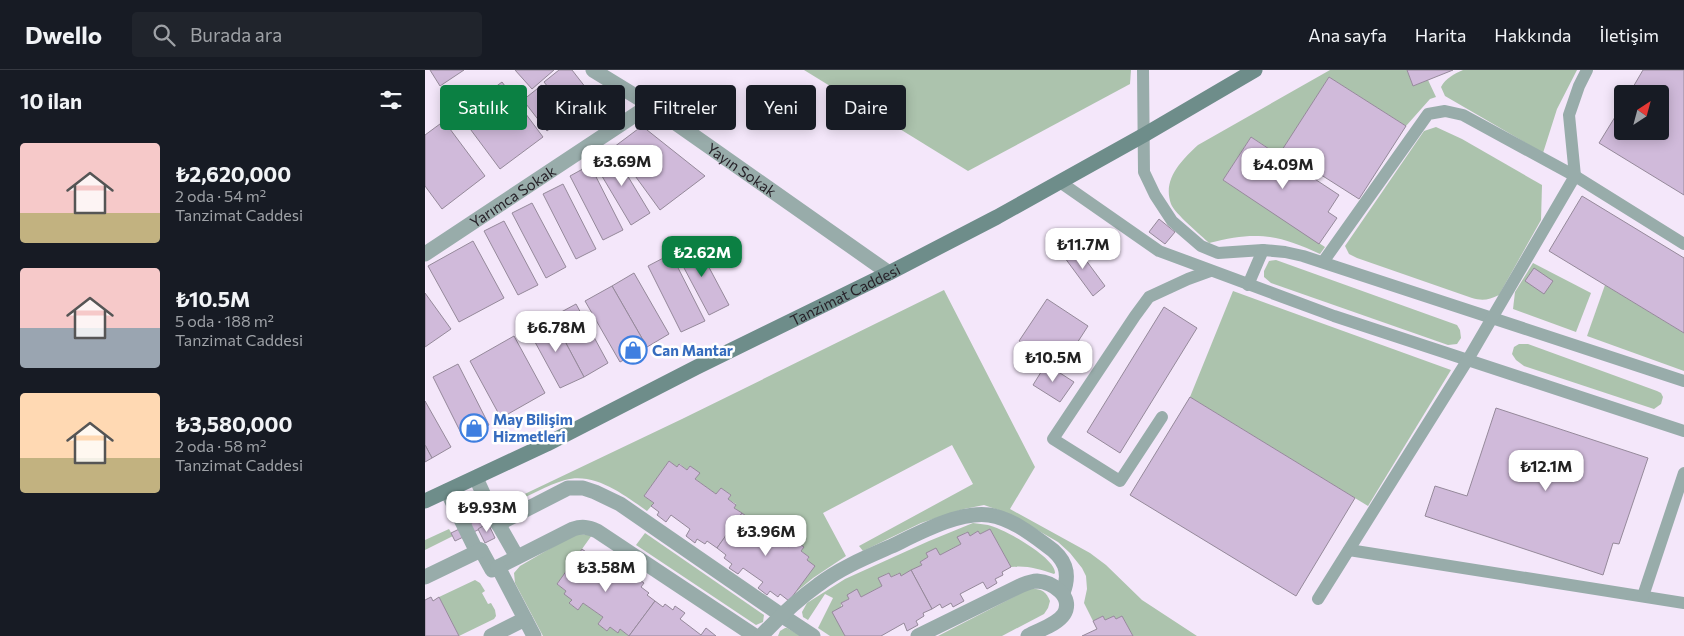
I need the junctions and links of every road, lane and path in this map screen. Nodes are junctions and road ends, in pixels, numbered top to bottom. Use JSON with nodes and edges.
{"nodes":[{"id":1,"x":593,"y":70,"type":"edge"},
{"id":2,"x":1143,"y":70,"type":"edge"},
{"id":3,"x":1255,"y":70,"type":"edge"},
{"id":4,"x":1587,"y":70,"type":"edge"},
{"id":5,"x":635,"y":96,"type":"edge"},
{"id":6,"x":635,"y":114,"type":"edge"},
{"id":7,"x":685,"y":130,"type":"edge"},
{"id":8,"x":1144,"y":135,"type":"junction"},
{"id":9,"x":1575,"y":176,"type":"junction"},
{"id":10,"x":1060,"y":182,"type":"junction"},
{"id":11,"x":1684,"y":244,"type":"edge"},
{"id":12,"x":1263,"y":250,"type":"junction"},
{"id":13,"x":425,"y":254,"type":"edge"},
{"id":14,"x":1323,"y":262,"type":"junction"},
{"id":15,"x":1210,"y":271,"type":"junction"},
{"id":16,"x":889,"y":273,"type":"junction"},
{"id":17,"x":1249,"y":285,"type":"junction"},
{"id":18,"x":1492,"y":319,"type":"junction"},
{"id":19,"x":1467,"y":361,"type":"junction"},
{"id":20,"x":1684,"y":381,"type":"edge"},
{"id":21,"x":1162,"y":417,"type":"dead end"},
{"id":22,"x":1684,"y":431,"type":"edge"},
{"id":23,"x":1684,"y":474,"type":"edge"},
{"id":24,"x":476,"y":478,"type":"junction"},
{"id":25,"x":451,"y":489,"type":"junction"},
{"id":26,"x":425,"y":501,"type":"edge"},
{"id":27,"x":498,"y":524,"type":"junction"},
{"id":28,"x":481,"y":550,"type":"junction"},
{"id":29,"x":1349,"y":550,"type":"junction"},
{"id":30,"x":517,"y":557,"type":"junction"},
{"id":31,"x":498,"y":567,"type":"junction"},
{"id":32,"x":425,"y":577,"type":"edge"},
{"id":33,"x":1063,"y":593,"type":"junction"},
{"id":34,"x":1643,"y":596,"type":"junction"},
{"id":35,"x":1318,"y":599,"type":"dead end"},
{"id":36,"x":1684,"y":604,"type":"edge"},
{"id":37,"x":781,"y":615,"type":"junction"},
{"id":38,"x":525,"y":619,"type":"junction"},
{"id":39,"x":491,"y":636,"type":"edge"},
{"id":40,"x":534,"y":636,"type":"edge"},
{"id":41,"x":755,"y":636,"type":"edge"},
{"id":42,"x":761,"y":636,"type":"edge"},
{"id":43,"x":813,"y":636,"type":"edge"},
{"id":44,"x":918,"y":636,"type":"edge"},
{"id":45,"x":1027,"y":636,"type":"edge"}],
"edges":[{"from":1,"to":5,"type":"street","name":"Yayın Sokak"},
{"from":2,"to":8,"type":"lane"},
{"from":3,"to":8,"type":"main road","name":"Tanzimat Caddesi"},
{"from":4,"to":9,"type":"lane"},
{"from":6,"to":13,"type":"street","name":"Yarımca Sokak"},
{"from":7,"to":16,"type":"street","name":"Yayın Sokak"},
{"from":8,"to":10,"type":"main road","name":"Tanzimat Caddesi"},
{"from":8,"to":12,"type":"lane"},
{"from":9,"to":11,"type":"lane"},
{"from":9,"to":14,"type":"lane"},
{"from":9,"to":18,"type":"lane"},
{"from":10,"to":15,"type":"lane"},
{"from":10,"to":16,"type":"main road","name":"Tanzimat Caddesi"},
{"from":12,"to":14,"type":"lane"},
{"from":12,"to":17,"type":"lane"},
{"from":14,"to":18,"type":"lane"},
{"from":15,"to":17,"type":"lane"},
{"from":15,"to":21,"type":"lane"},
{"from":16,"to":24,"type":"main road","name":"Tanzimat Caddesi"},
{"from":17,"to":19,"type":"lane"},
{"from":18,"to":19,"type":"lane"},
{"from":18,"to":20,"type":"lane"},
{"from":19,"to":22,"type":"lane"},
{"from":19,"to":29,"type":"lane"},
{"from":23,"to":34,"type":"lane"},
{"from":24,"to":25,"type":"main road","name":"Tanzimat Caddesi"},
{"from":24,"to":27,"type":"street"},
{"from":25,"to":26,"type":"main road","name":"Tanzimat Caddesi"},
{"from":25,"to":28,"type":"street"},
{"from":27,"to":30,"type":"street"},
{"from":27,"to":37,"type":"street"},
{"from":28,"to":31,"type":"street"},
{"from":28,"to":32,"type":"street"},
{"from":29,"to":34,"type":"lane"},
{"from":29,"to":35,"type":"lane"},
{"from":30,"to":31,"type":"street"},
{"from":30,"to":41,"type":"street"},
{"from":31,"to":38,"type":"street"},
{"from":33,"to":37,"type":"street"},
{"from":33,"to":44,"type":"street"},
{"from":33,"to":45,"type":"street"},
{"from":34,"to":36,"type":"lane"},
{"from":37,"to":42,"type":"street"},
{"from":37,"to":43,"type":"street"},
{"from":38,"to":39,"type":"street"},
{"from":38,"to":40,"type":"street"}]}
